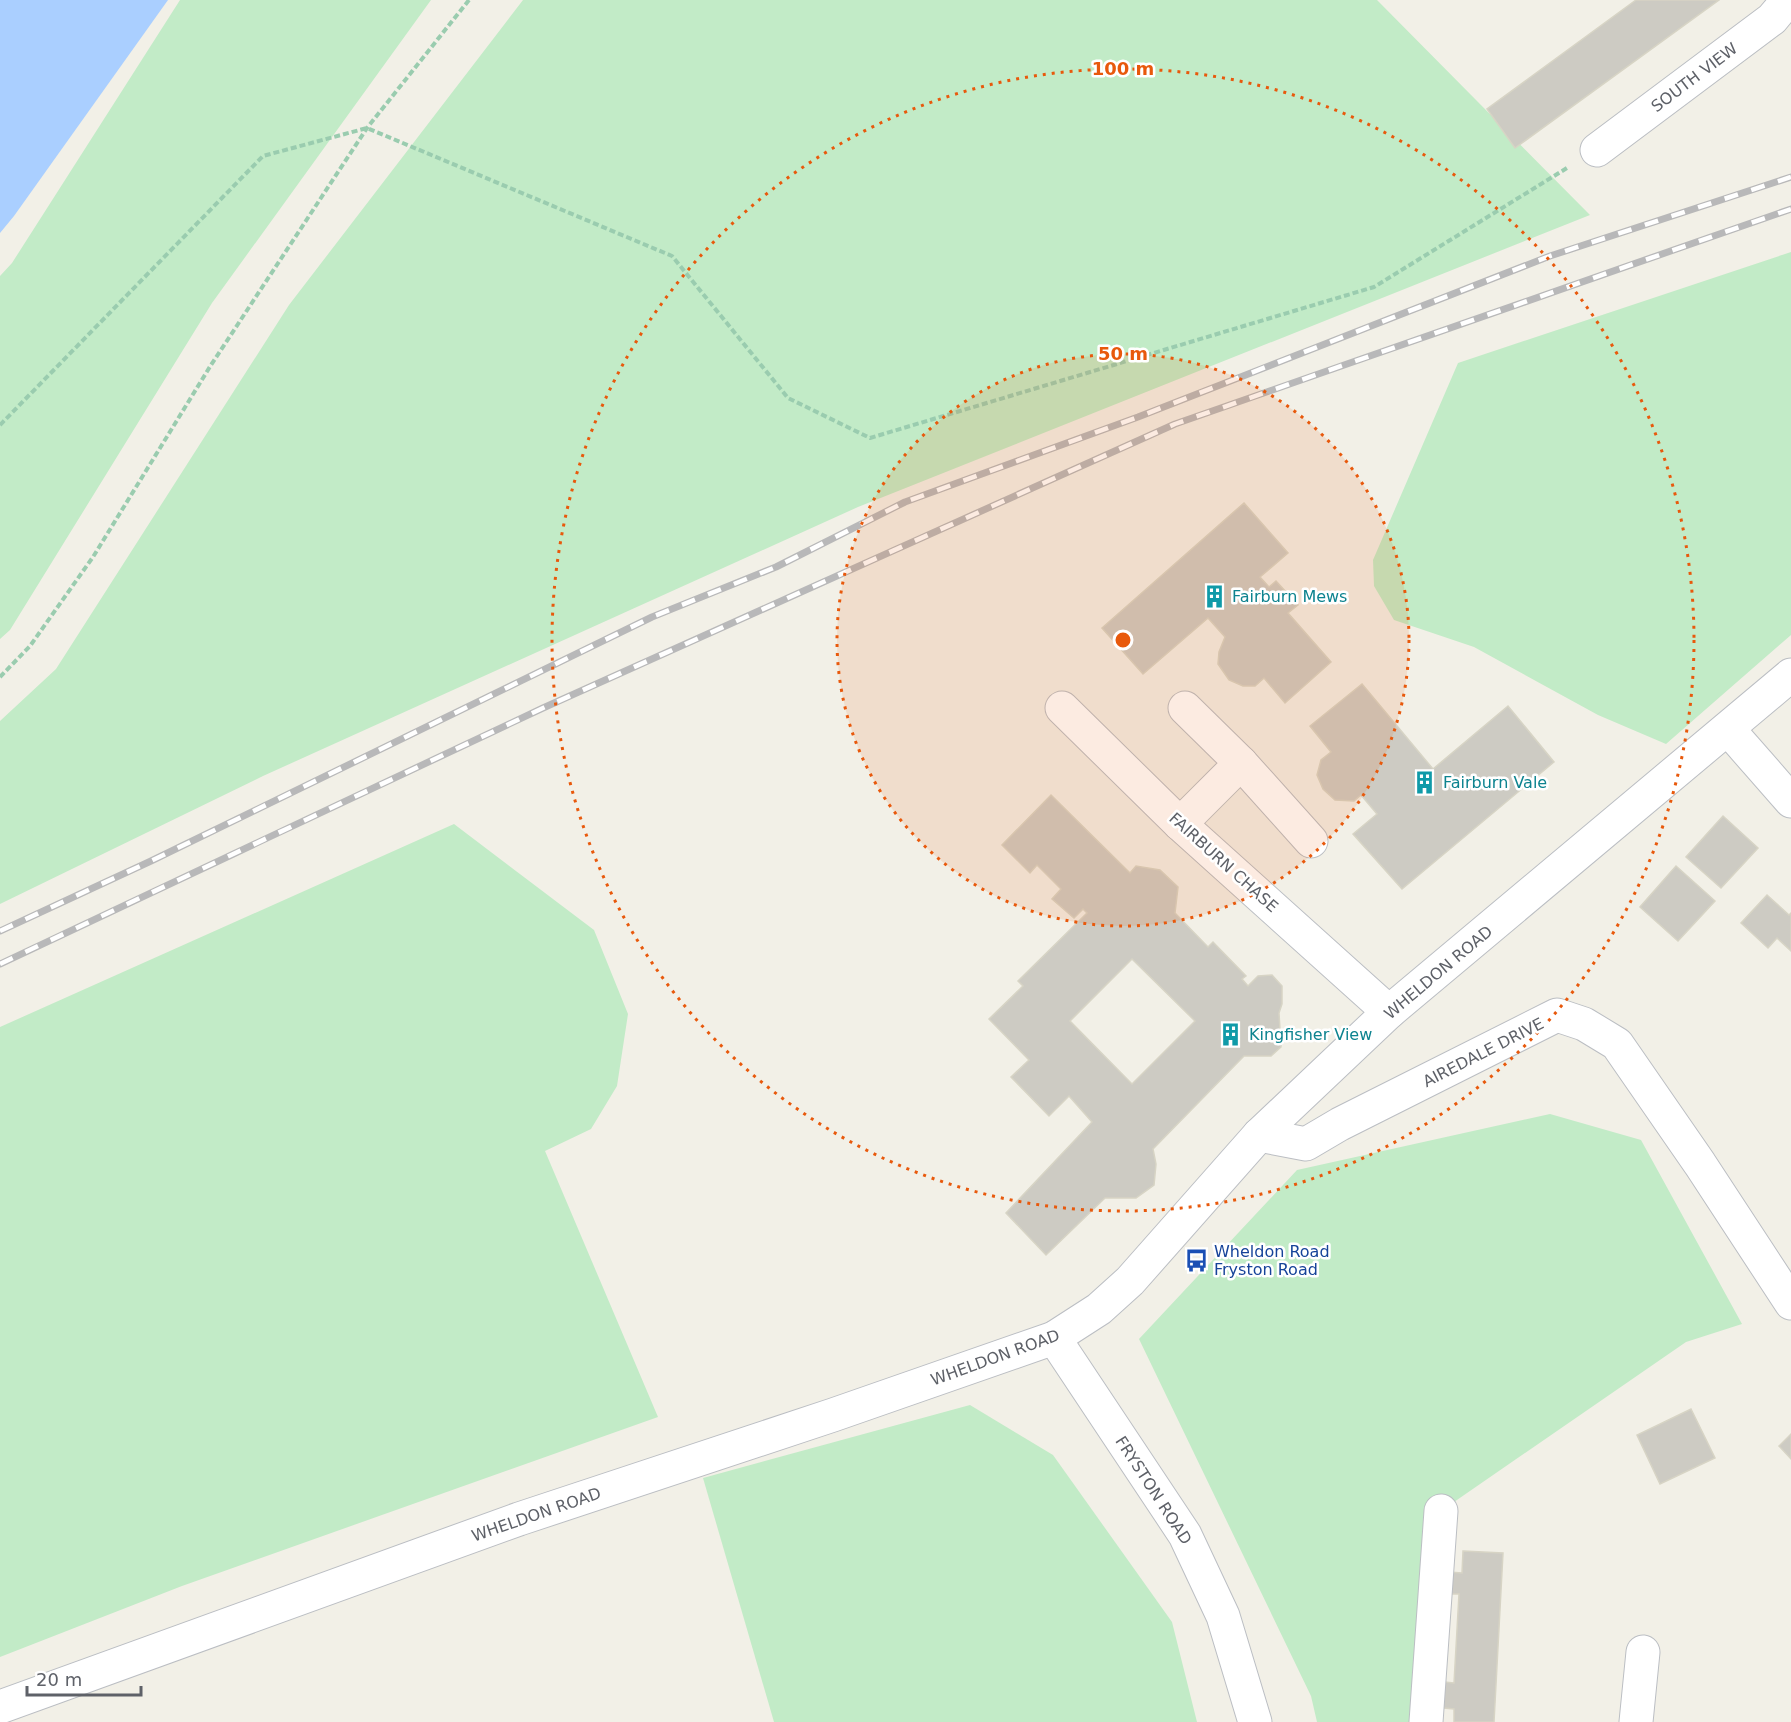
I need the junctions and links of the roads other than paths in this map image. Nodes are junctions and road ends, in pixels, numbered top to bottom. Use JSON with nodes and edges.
{"nodes":[{"id":1,"x":1788,"y":0,"type":"edge"},
{"id":2,"x":1597,"y":150,"type":"road end"},
{"id":3,"x":1791,"y":675,"type":"edge"},
{"id":4,"x":1062,"y":708,"type":"dead end"},
{"id":5,"x":1185,"y":708,"type":"dead end"},
{"id":6,"x":1728,"y":729,"type":"junction"},
{"id":7,"x":1241,"y":763,"type":"junction"},
{"id":8,"x":1791,"y":801,"type":"edge"},
{"id":9,"x":1180,"y":824,"type":"junction"},
{"id":10,"x":1311,"y":841,"type":"dead end"},
{"id":11,"x":1389,"y":1012,"type":"junction"},
{"id":12,"x":1259,"y":1135,"type":"junction"},
{"id":13,"x":1791,"y":1303,"type":"edge"},
{"id":14,"x":1054,"y":1338,"type":"junction"},
{"id":15,"x":1441,"y":1511,"type":"dead end"},
{"id":16,"x":1643,"y":1652,"type":"dead end"},
{"id":17,"x":0,"y":1707,"type":"edge"},
{"id":18,"x":1255,"y":1722,"type":"edge"},
{"id":19,"x":1426,"y":1722,"type":"edge"},
{"id":20,"x":1636,"y":1722,"type":"edge"}],
"edges":[{"from":1,"to":2,"type":"street","name":"SOUTH VIEW"},
{"from":3,"to":6,"type":"street","name":"WHELDON ROAD"},
{"from":4,"to":9,"type":"street","name":"FAIRBURN CHASE"},
{"from":5,"to":7,"type":"street"},
{"from":6,"to":8,"type":"street"},
{"from":6,"to":11,"type":"street","name":"WHELDON ROAD"},
{"from":7,"to":9,"type":"street"},
{"from":7,"to":10,"type":"street"},
{"from":9,"to":11,"type":"street","name":"FAIRBURN CHASE"},
{"from":11,"to":12,"type":"street","name":"WHELDON ROAD"},
{"from":12,"to":13,"type":"street","name":"AIREDALE DRIVE"},
{"from":12,"to":14,"type":"street","name":"WHELDON ROAD"},
{"from":14,"to":17,"type":"street","name":"WHELDON ROAD"},
{"from":14,"to":18,"type":"street","name":"FRYSTON ROAD"},
{"from":15,"to":19,"type":"street"},
{"from":16,"to":20,"type":"street"}]}
